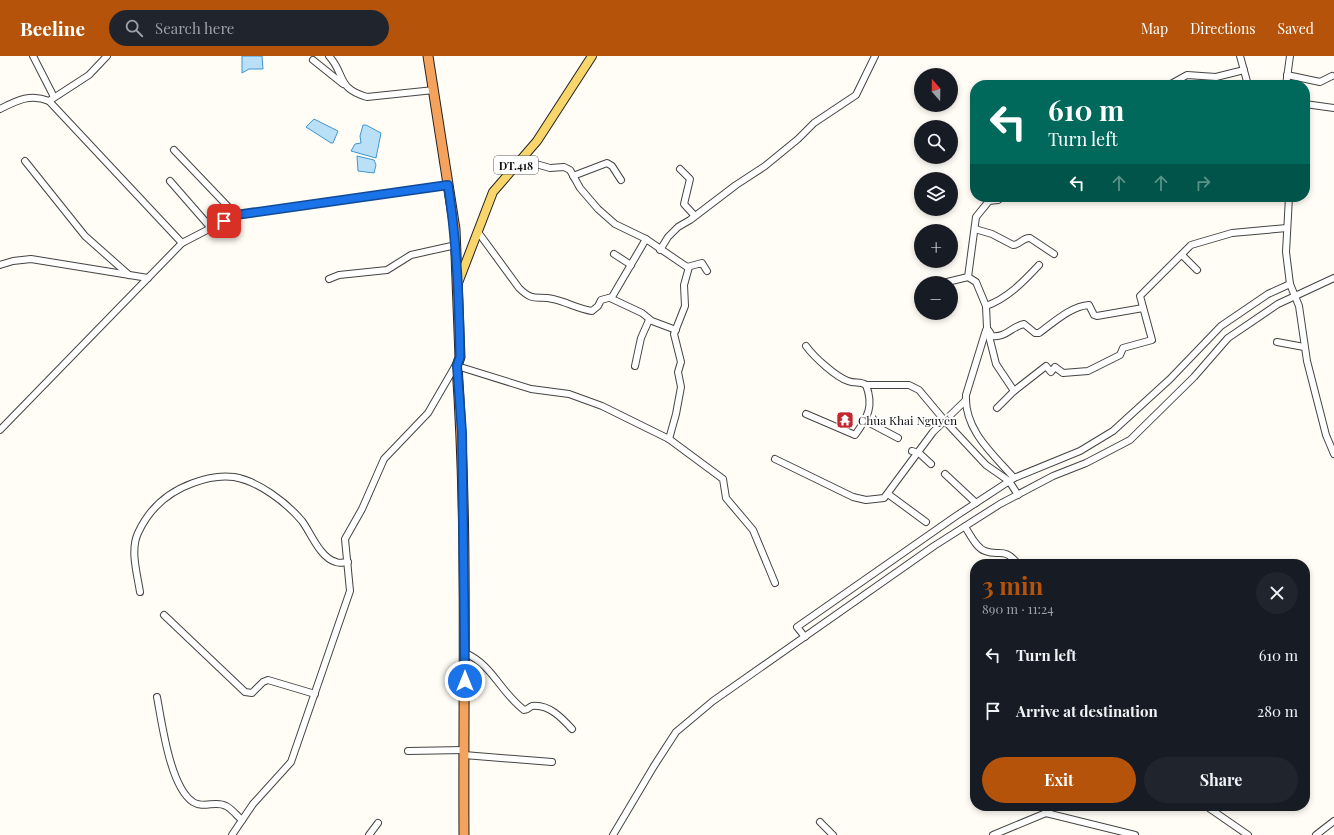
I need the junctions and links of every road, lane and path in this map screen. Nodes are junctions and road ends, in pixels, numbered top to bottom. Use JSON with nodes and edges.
{"nodes":[{"id":1,"x":33,"y":56,"type":"edge"},
{"id":2,"x":108,"y":56,"type":"edge"},
{"id":3,"x":329,"y":56,"type":"edge"},
{"id":4,"x":428,"y":56,"type":"edge"},
{"id":5,"x":592,"y":56,"type":"edge"},
{"id":6,"x":875,"y":56,"type":"edge"},
{"id":7,"x":1240,"y":56,"type":"edge"},
{"id":8,"x":1290,"y":56,"type":"edge"},
{"id":9,"x":313,"y":60,"type":"dead end"},
{"id":10,"x":1244,"y":70,"type":"junction"},
{"id":11,"x":1287,"y":75,"type":"junction"},
{"id":12,"x":1332,"y":76,"type":"dead end"},
{"id":13,"x":1178,"y":80,"type":"edge"},
{"id":14,"x":1247,"y":80,"type":"edge"},
{"id":15,"x":1286,"y":80,"type":"edge"},
{"id":16,"x":344,"y":85,"type":"junction"},
{"id":17,"x":434,"y":90,"type":"junction"},
{"id":18,"x":54,"y":96,"type":"junction"},
{"id":19,"x":49,"y":101,"type":"junction"},
{"id":20,"x":1310,"y":105,"type":"edge"},
{"id":21,"x":1334,"y":108,"type":"edge"},
{"id":22,"x":0,"y":109,"type":"edge"},
{"id":23,"x":174,"y":150,"type":"dead end"},
{"id":24,"x":524,"y":157,"type":"junction"},
{"id":25,"x":25,"y":161,"type":"dead end"},
{"id":26,"x":680,"y":169,"type":"dead end"},
{"id":27,"x":573,"y":176,"type":"junction"},
{"id":28,"x":621,"y":180,"type":"dead end"},
{"id":29,"x":170,"y":181,"type":"dead end"},
{"id":30,"x":448,"y":185,"type":"junction"},
{"id":31,"x":988,"y":202,"type":"edge"},
{"id":32,"x":1289,"y":202,"type":"edge"},
{"id":33,"x":236,"y":215,"type":"junction"},
{"id":34,"x":694,"y":215,"type":"junction"},
{"id":35,"x":212,"y":228,"type":"junction"},
{"id":36,"x":1287,"y":228,"type":"junction"},
{"id":37,"x":975,"y":229,"type":"junction"},
{"id":38,"x":478,"y":232,"type":"junction"},
{"id":39,"x":646,"y":239,"type":"junction"},
{"id":40,"x":182,"y":243,"type":"junction"},
{"id":41,"x":456,"y":245,"type":"junction"},
{"id":42,"x":660,"y":250,"type":"junction"},
{"id":43,"x":614,"y":254,"type":"dead end"},
{"id":44,"x":1054,"y":254,"type":"dead end"},
{"id":45,"x":1182,"y":255,"type":"junction"},
{"id":46,"x":0,"y":265,"type":"edge"},
{"id":47,"x":631,"y":265,"type":"junction"},
{"id":48,"x":1039,"y":265,"type":"dead end"},
{"id":49,"x":689,"y":267,"type":"junction"},
{"id":50,"x":1197,"y":270,"type":"dead end"},
{"id":51,"x":708,"y":272,"type":"dead end"},
{"id":52,"x":130,"y":275,"type":"junction"},
{"id":53,"x":968,"y":277,"type":"junction"},
{"id":54,"x":148,"y":278,"type":"junction"},
{"id":55,"x":1334,"y":278,"type":"edge"},
{"id":56,"x":958,"y":279,"type":"edge"},
{"id":57,"x":330,"y":280,"type":"dead end"},
{"id":58,"x":458,"y":283,"type":"junction"},
{"id":59,"x":1293,"y":290,"type":"junction"},
{"id":60,"x":610,"y":298,"type":"junction"},
{"id":61,"x":986,"y":306,"type":"junction"},
{"id":62,"x":1143,"y":308,"type":"junction"},
{"id":63,"x":649,"y":320,"type":"junction"},
{"id":64,"x":987,"y":328,"type":"junction"},
{"id":65,"x":676,"y":330,"type":"junction"},
{"id":66,"x":1278,"y":342,"type":"dead end"},
{"id":67,"x":806,"y":346,"type":"dead end"},
{"id":68,"x":1304,"y":346,"type":"junction"},
{"id":69,"x":460,"y":357,"type":"junction"},
{"id":70,"x":457,"y":366,"type":"junction"},
{"id":71,"x":635,"y":366,"type":"dead end"},
{"id":72,"x":866,"y":385,"type":"junction"},
{"id":73,"x":1014,"y":391,"type":"junction"},
{"id":74,"x":966,"y":400,"type":"junction"},
{"id":75,"x":997,"y":408,"type":"dead end"},
{"id":76,"x":806,"y":414,"type":"dead end"},
{"id":77,"x":864,"y":420,"type":"junction"},
{"id":78,"x":944,"y":421,"type":"junction"},
{"id":79,"x":0,"y":430,"type":"edge"},
{"id":80,"x":898,"y":438,"type":"dead end"},
{"id":81,"x":669,"y":439,"type":"junction"},
{"id":82,"x":912,"y":451,"type":"dead end"},
{"id":83,"x":919,"y":453,"type":"junction"},
{"id":84,"x":1334,"y":454,"type":"edge"},
{"id":85,"x":775,"y":459,"type":"dead end"},
{"id":86,"x":931,"y":464,"type":"dead end"},
{"id":87,"x":945,"y":474,"type":"dead end"},
{"id":88,"x":1012,"y":480,"type":"junction"},
{"id":89,"x":888,"y":494,"type":"junction"},
{"id":90,"x":1018,"y":494,"type":"junction"},
{"id":91,"x":976,"y":503,"type":"junction"},
{"id":92,"x":926,"y":522,"type":"dead end"},
{"id":93,"x":964,"y":527,"type":"junction"},
{"id":94,"x":1013,"y":559,"type":"edge"},
{"id":95,"x":348,"y":562,"type":"junction"},
{"id":96,"x":775,"y":583,"type":"dead end"},
{"id":97,"x":140,"y":592,"type":"dead end"},
{"id":98,"x":164,"y":615,"type":"dead end"},
{"id":99,"x":805,"y":637,"type":"junction"},
{"id":100,"x":465,"y":653,"type":"junction"},
{"id":101,"x":315,"y":694,"type":"junction"},
{"id":102,"x":157,"y":697,"type":"dead end"},
{"id":103,"x":572,"y":728,"type":"dead end"},
{"id":104,"x":408,"y":751,"type":"dead end"},
{"id":105,"x":464,"y":752,"type":"junction"},
{"id":106,"x":552,"y":762,"type":"dead end"},
{"id":107,"x":1049,"y":811,"type":"edge"},
{"id":108,"x":1213,"y":811,"type":"edge"},
{"id":109,"x":1046,"y":814,"type":"junction"},
{"id":110,"x":242,"y":820,"type":"junction"},
{"id":111,"x":1334,"y":821,"type":"edge"},
{"id":112,"x":820,"y":822,"type":"dead end"},
{"id":113,"x":378,"y":823,"type":"dead end"},
{"id":114,"x":232,"y":835,"type":"edge"},
{"id":115,"x":370,"y":835,"type":"edge"},
{"id":116,"x":464,"y":835,"type":"edge"},
{"id":117,"x":613,"y":835,"type":"edge"},
{"id":118,"x":832,"y":835,"type":"edge"},
{"id":119,"x":993,"y":835,"type":"edge"},
{"id":120,"x":1135,"y":835,"type":"edge"},
{"id":121,"x":1248,"y":835,"type":"edge"},
{"id":122,"x":1316,"y":835,"type":"edge"}],
"edges":[{"from":1,"to":18,"type":"street"},
{"from":2,"to":18,"type":"street"},
{"from":3,"to":16,"type":"street"},
{"from":4,"to":17,"type":"highway"},
{"from":5,"to":24,"type":"main road","number":"ĐT.418"},
{"from":6,"to":34,"type":"street"},
{"from":7,"to":10,"type":"street"},
{"from":8,"to":11,"type":"street"},
{"from":9,"to":16,"type":"street"},
{"from":10,"to":13,"type":"street"},
{"from":10,"to":14,"type":"street"},
{"from":11,"to":12,"type":"street"},
{"from":11,"to":15,"type":"street"},
{"from":16,"to":17,"type":"street"},
{"from":17,"to":30,"type":"highway"},
{"from":18,"to":19,"type":"street"},
{"from":19,"to":22,"type":"street"},
{"from":19,"to":40,"type":"street"},
{"from":20,"to":21,"type":"street"},
{"from":23,"to":33,"type":"street"},
{"from":24,"to":27,"type":"street"},
{"from":24,"to":38,"type":"main road","number":"ĐT.418"},
{"from":25,"to":52,"type":"street"},
{"from":26,"to":34,"type":"street"},
{"from":27,"to":28,"type":"street"},
{"from":27,"to":39,"type":"street"},
{"from":29,"to":35,"type":"street"},
{"from":30,"to":33,"type":"street"},
{"from":30,"to":41,"type":"highway"},
{"from":31,"to":37,"type":"street"},
{"from":32,"to":36,"type":"street"},
{"from":33,"to":35,"type":"street"},
{"from":34,"to":42,"type":"street"},
{"from":35,"to":40,"type":"street"},
{"from":36,"to":45,"type":"street"},
{"from":36,"to":59,"type":"street"},
{"from":37,"to":44,"type":"street"},
{"from":37,"to":53,"type":"street"},
{"from":38,"to":58,"type":"main road","number":"ĐT.418"},
{"from":38,"to":60,"type":"street"},
{"from":39,"to":42,"type":"street"},
{"from":39,"to":47,"type":"street"},
{"from":40,"to":54,"type":"street"},
{"from":41,"to":57,"type":"street"},
{"from":41,"to":58,"type":"highway"},
{"from":42,"to":49,"type":"street"},
{"from":43,"to":47,"type":"street"},
{"from":45,"to":50,"type":"street"},
{"from":45,"to":62,"type":"street"},
{"from":46,"to":52,"type":"street"},
{"from":47,"to":60,"type":"street"},
{"from":48,"to":61,"type":"street"},
{"from":49,"to":51,"type":"street"},
{"from":49,"to":65,"type":"street"},
{"from":52,"to":54,"type":"street"},
{"from":53,"to":56,"type":"street"},
{"from":53,"to":61,"type":"street"},
{"from":54,"to":79,"type":"street"},
{"from":55,"to":59,"type":"street"},
{"from":58,"to":69,"type":"highway"},
{"from":59,"to":68,"type":"street"},
{"from":59,"to":88,"type":"street"},
{"from":59,"to":90,"type":"street"},
{"from":60,"to":63,"type":"street"},
{"from":61,"to":64,"type":"street"},
{"from":62,"to":64,"type":"street"},
{"from":62,"to":73,"type":"street"},
{"from":63,"to":65,"type":"street"},
{"from":63,"to":71,"type":"street"},
{"from":64,"to":73,"type":"street"},
{"from":64,"to":74,"type":"street"},
{"from":65,"to":81,"type":"street"},
{"from":66,"to":68,"type":"street"},
{"from":67,"to":72,"type":"street"},
{"from":68,"to":84,"type":"street"},
{"from":69,"to":70,"type":"highway"},
{"from":69,"to":95,"type":"street"},
{"from":70,"to":81,"type":"street"},
{"from":70,"to":100,"type":"highway"},
{"from":72,"to":77,"type":"street"},
{"from":72,"to":78,"type":"street"},
{"from":73,"to":75,"type":"street"},
{"from":74,"to":78,"type":"street"},
{"from":74,"to":88,"type":"street"},
{"from":76,"to":77,"type":"street"},
{"from":77,"to":80,"type":"street"},
{"from":78,"to":83,"type":"street"},
{"from":78,"to":88,"type":"street"},
{"from":81,"to":96,"type":"street"},
{"from":82,"to":83,"type":"street"},
{"from":83,"to":86,"type":"street"},
{"from":83,"to":89,"type":"street"},
{"from":85,"to":89,"type":"street"},
{"from":87,"to":91,"type":"street"},
{"from":88,"to":90,"type":"street"},
{"from":88,"to":91,"type":"street"},
{"from":89,"to":92,"type":"street"},
{"from":90,"to":93,"type":"street"},
{"from":91,"to":99,"type":"street"},
{"from":93,"to":94,"type":"street"},
{"from":93,"to":99,"type":"street"},
{"from":95,"to":97,"type":"street"},
{"from":95,"to":101,"type":"street"},
{"from":98,"to":101,"type":"street"},
{"from":99,"to":117,"type":"street"},
{"from":100,"to":103,"type":"street"},
{"from":100,"to":105,"type":"highway"},
{"from":101,"to":110,"type":"street"},
{"from":102,"to":110,"type":"street"},
{"from":104,"to":105,"type":"street"},
{"from":105,"to":106,"type":"street"},
{"from":105,"to":116,"type":"highway"},
{"from":107,"to":109,"type":"street"},
{"from":108,"to":121,"type":"street"},
{"from":109,"to":119,"type":"street"},
{"from":109,"to":120,"type":"street"},
{"from":110,"to":114,"type":"street"},
{"from":111,"to":122,"type":"street"},
{"from":112,"to":118,"type":"street"},
{"from":113,"to":115,"type":"street"}]}
